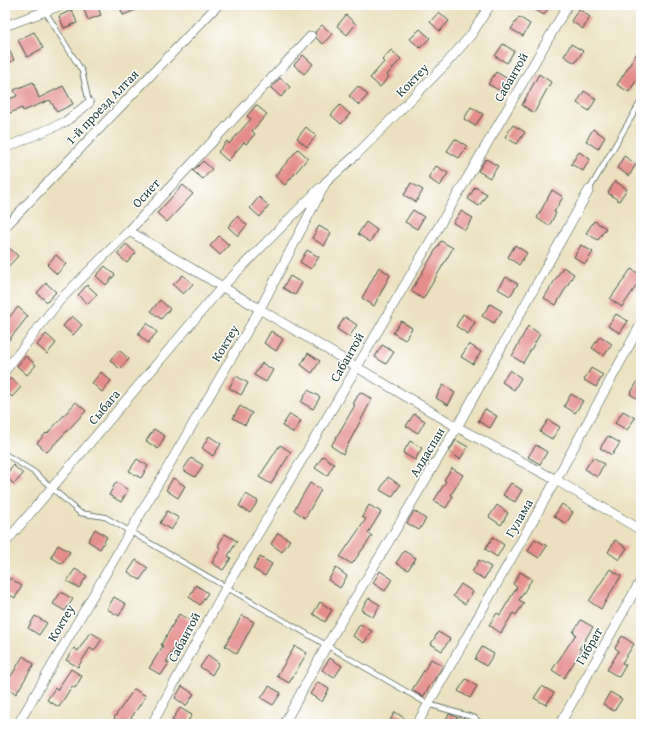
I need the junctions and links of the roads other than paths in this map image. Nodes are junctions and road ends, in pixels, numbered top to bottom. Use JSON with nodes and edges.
{"nodes":[{"id":1,"x":62,"y":5,"type":"edge"},
{"id":2,"x":218,"y":5,"type":"edge"},
{"id":3,"x":490,"y":5,"type":"edge"},
{"id":4,"x":568,"y":5,"type":"edge"},
{"id":5,"x":42,"y":8,"type":"edge"},
{"id":6,"x":5,"y":26,"type":"edge"},
{"id":7,"x":311,"y":36,"type":"dead end"},
{"id":8,"x":641,"y":101,"type":"edge"},
{"id":9,"x":89,"y":103,"type":"joint"},
{"id":10,"x":5,"y":148,"type":"edge"},
{"id":11,"x":326,"y":182,"type":"junction"},
{"id":12,"x":589,"y":190,"type":"joint"},
{"id":13,"x":5,"y":227,"type":"edge"},
{"id":14,"x":129,"y":231,"type":"junction"},
{"id":15,"x":222,"y":287,"type":"junction"},
{"id":16,"x":260,"y":309,"type":"junction"},
{"id":17,"x":641,"y":324,"type":"edge"},
{"id":18,"x":357,"y":367,"type":"junction"},
{"id":19,"x":5,"y":371,"type":"edge"},
{"id":20,"x":457,"y":427,"type":"junction"},
{"id":21,"x":5,"y":454,"type":"edge"},
{"id":22,"x":556,"y":480,"type":"junction"},
{"id":23,"x":52,"y":488,"type":"junction"},
{"id":24,"x":129,"y":530,"type":"junction"},
{"id":25,"x":641,"y":530,"type":"edge"},
{"id":26,"x":5,"y":543,"type":"edge"},
{"id":27,"x":641,"y":580,"type":"edge"},
{"id":28,"x":227,"y":586,"type":"junction"},
{"id":29,"x":327,"y":645,"type":"junction"},
{"id":30,"x":428,"y":704,"type":"junction"},
{"id":31,"x":18,"y":724,"type":"edge"},
{"id":32,"x":152,"y":724,"type":"edge"},
{"id":33,"x":284,"y":724,"type":"edge"},
{"id":34,"x":417,"y":724,"type":"edge"},
{"id":35,"x":481,"y":724,"type":"edge"},
{"id":36,"x":560,"y":724,"type":"edge"}],
"edges":[{"from":1,"to":5,"type":"street"},
{"from":2,"to":13,"type":"street","name":"1-й проезд Алтая"},
{"from":3,"to":11,"type":"street","name":"Коктеу"},
{"from":4,"to":18,"type":"street","name":"Сабантой"},
{"from":5,"to":6,"type":"street"},
{"from":5,"to":9,"type":"lane"},
{"from":7,"to":14,"type":"street","name":"Осиет"},
{"from":8,"to":12,"type":"lane"},
{"from":9,"to":10,"type":"street"},
{"from":11,"to":15,"type":"street","name":"Сыбага"},
{"from":11,"to":16,"type":"street","name":"Коктеу"},
{"from":12,"to":20,"type":"street","name":"Алдаспан"},
{"from":14,"to":15,"type":"street"},
{"from":14,"to":19,"type":"street","name":"Осиет"},
{"from":15,"to":16,"type":"street"},
{"from":15,"to":23,"type":"street","name":"Сыбага"},
{"from":16,"to":18,"type":"street"},
{"from":16,"to":24,"type":"street","name":"Коктеу"},
{"from":17,"to":22,"type":"street","name":"Гулама"},
{"from":18,"to":20,"type":"street"},
{"from":18,"to":28,"type":"street","name":"Сабантой"},
{"from":20,"to":22,"type":"street"},
{"from":20,"to":29,"type":"street","name":"Алдаспан"},
{"from":21,"to":23,"type":"lane"},
{"from":22,"to":25,"type":"street"},
{"from":22,"to":30,"type":"street","name":"Гулама"},
{"from":23,"to":24,"type":"lane"},
{"from":23,"to":26,"type":"street","name":"Сыбага"},
{"from":24,"to":28,"type":"lane"},
{"from":24,"to":31,"type":"street","name":"Коктеу"},
{"from":27,"to":36,"type":"street","name":"Гибрат"},
{"from":28,"to":29,"type":"lane"},
{"from":28,"to":32,"type":"street","name":"Сабантой"},
{"from":29,"to":30,"type":"lane"},
{"from":29,"to":33,"type":"street","name":"Алдаспан"},
{"from":30,"to":34,"type":"street","name":"Гулама"},
{"from":30,"to":35,"type":"lane"}]}
